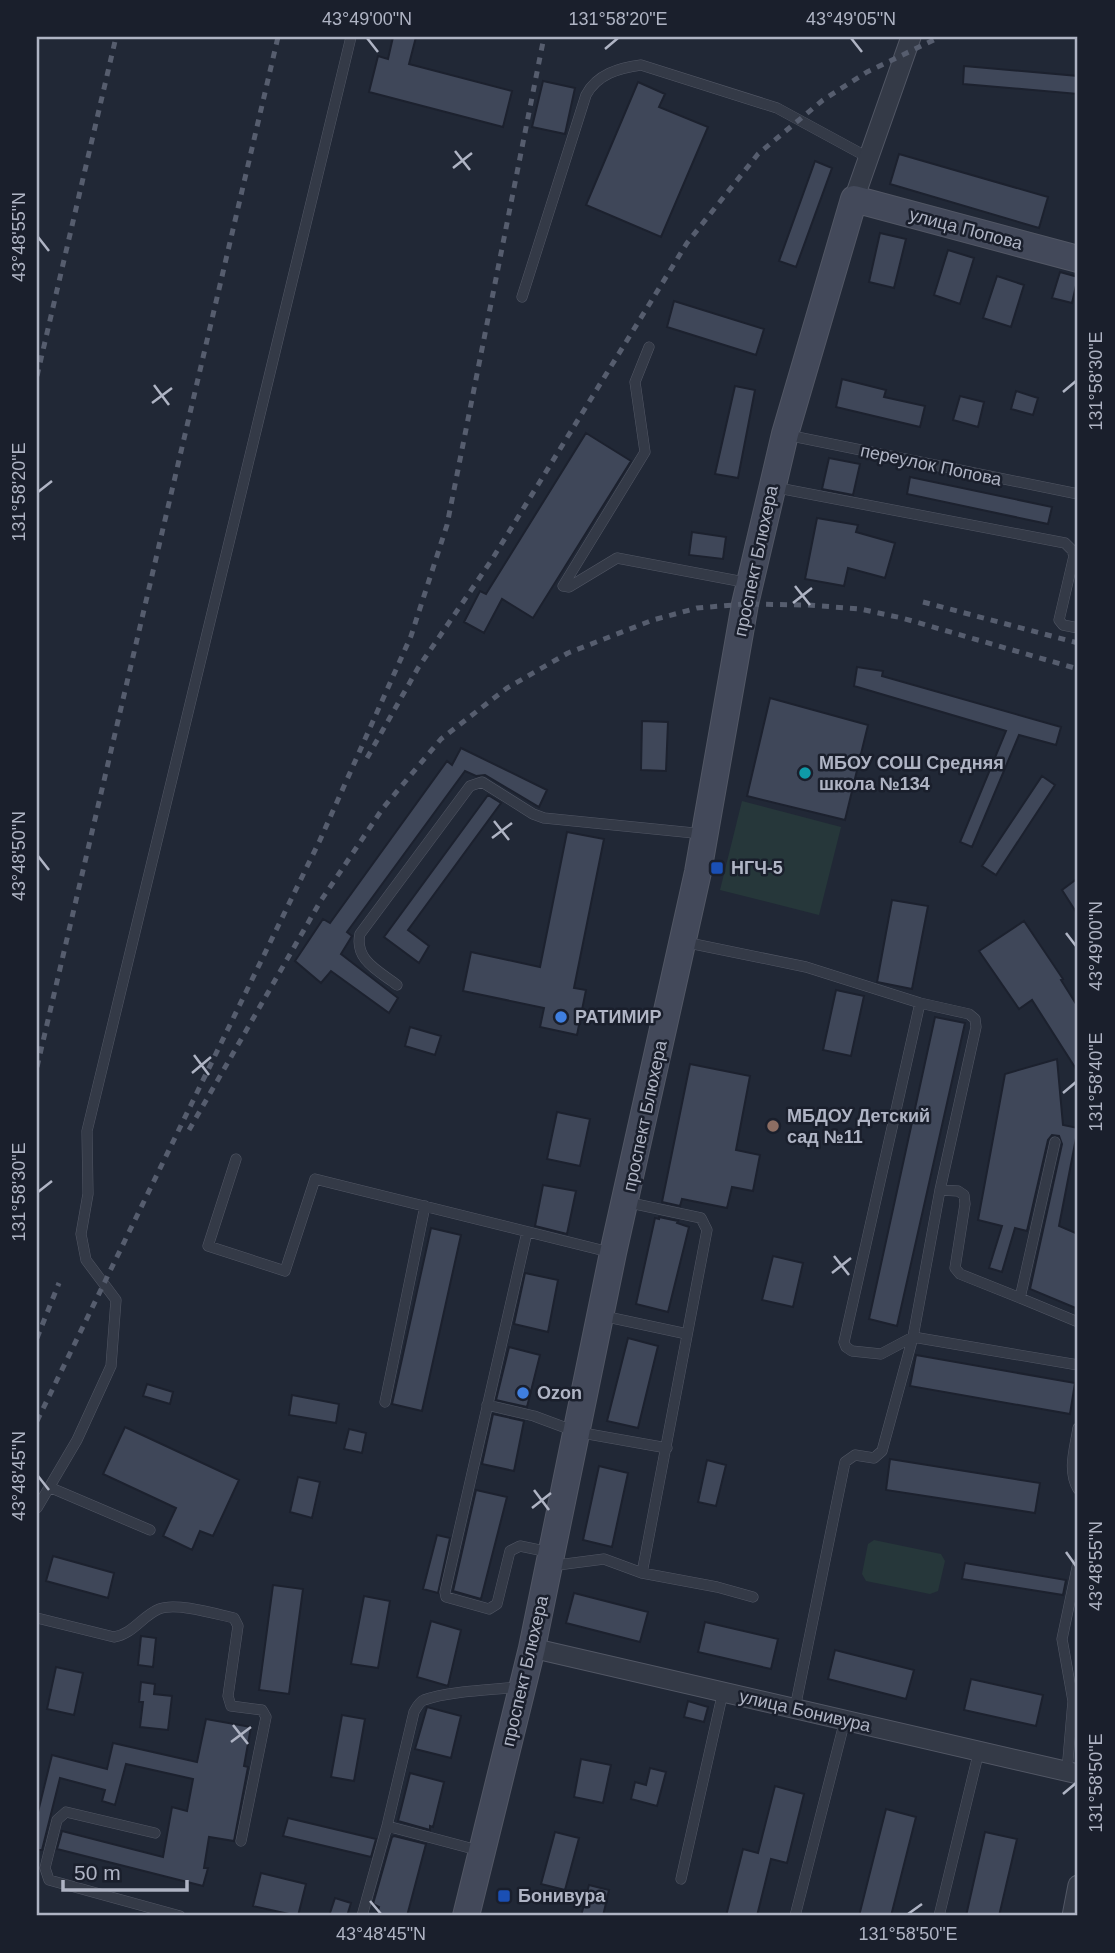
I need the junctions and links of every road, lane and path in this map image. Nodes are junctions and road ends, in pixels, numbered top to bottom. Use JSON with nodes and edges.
{"nodes":[{"id":1,"x":351,"y":37,"type":"edge"},
{"id":2,"x":911,"y":37,"type":"edge"},
{"id":3,"x":869,"y":158,"type":"junction"},
{"id":4,"x":854,"y":199,"type":"junction"},
{"id":5,"x":1078,"y":260,"type":"edge"},
{"id":6,"x":522,"y":297,"type":"dead end"},
{"id":7,"x":649,"y":348,"type":"dead end"},
{"id":8,"x":785,"y":434,"type":"junction"},
{"id":9,"x":772,"y":487,"type":"junction"},
{"id":10,"x":1078,"y":494,"type":"edge"},
{"id":11,"x":750,"y":583,"type":"junction"},
{"id":12,"x":1078,"y":628,"type":"edge"},
{"id":13,"x":705,"y":834,"type":"junction"},
{"id":14,"x":683,"y":942,"type":"junction"},
{"id":15,"x":397,"y":985,"type":"dead end"},
{"id":16,"x":920,"y":1003,"type":"junction"},
{"id":17,"x":1055,"y":1142,"type":"dead end"},
{"id":18,"x":236,"y":1159,"type":"dead end"},
{"id":19,"x":940,"y":1190,"type":"junction"},
{"id":20,"x":626,"y":1202,"type":"junction"},
{"id":21,"x":425,"y":1206,"type":"junction"},
{"id":22,"x":527,"y":1232,"type":"junction"},
{"id":23,"x":613,"y":1253,"type":"junction"},
{"id":24,"x":1020,"y":1298,"type":"junction"},
{"id":25,"x":602,"y":1315,"type":"junction"},
{"id":26,"x":1078,"y":1322,"type":"edge"},
{"id":27,"x":687,"y":1334,"type":"junction"},
{"id":28,"x":913,"y":1337,"type":"junction"},
{"id":29,"x":1078,"y":1364,"type":"edge"},
{"id":30,"x":385,"y":1402,"type":"dead end"},
{"id":31,"x":487,"y":1405,"type":"junction"},
{"id":32,"x":1078,"y":1428,"type":"edge"},
{"id":33,"x":577,"y":1432,"type":"junction"},
{"id":34,"x":667,"y":1448,"type":"junction"},
{"id":35,"x":49,"y":1487,"type":"junction"},
{"id":36,"x":1078,"y":1489,"type":"edge"},
{"id":37,"x":37,"y":1508,"type":"edge"},
{"id":38,"x":150,"y":1530,"type":"dead end"},
{"id":39,"x":551,"y":1560,"type":"junction"},
{"id":40,"x":1078,"y":1563,"type":"edge"},
{"id":41,"x":642,"y":1573,"type":"junction"},
{"id":42,"x":753,"y":1597,"type":"dead end"},
{"id":43,"x":37,"y":1618,"type":"edge"},
{"id":44,"x":532,"y":1648,"type":"junction"},
{"id":45,"x":523,"y":1686,"type":"junction"},
{"id":46,"x":723,"y":1692,"type":"junction"},
{"id":47,"x":795,"y":1708,"type":"junction"},
{"id":48,"x":845,"y":1720,"type":"junction"},
{"id":49,"x":979,"y":1751,"type":"junction"},
{"id":50,"x":1073,"y":1773,"type":"edge"},
{"id":51,"x":387,"y":1826,"type":"junction"},
{"id":52,"x":155,"y":1833,"type":"dead end"},
{"id":53,"x":241,"y":1841,"type":"dead end"},
{"id":54,"x":482,"y":1852,"type":"junction"},
{"id":55,"x":681,"y":1879,"type":"dead end"},
{"id":56,"x":1078,"y":1885,"type":"edge"},
{"id":57,"x":180,"y":1916,"type":"edge"},
{"id":58,"x":362,"y":1916,"type":"edge"},
{"id":59,"x":466,"y":1916,"type":"edge"},
{"id":60,"x":795,"y":1916,"type":"edge"},
{"id":61,"x":939,"y":1916,"type":"edge"},
{"id":62,"x":1072,"y":1916,"type":"edge"}],
"edges":[{"from":1,"to":35,"type":"lane"},
{"from":2,"to":3,"type":"street","name":"проспект Блюхера"},
{"from":3,"to":4,"type":"street","name":"проспект Блюхера"},
{"from":3,"to":6,"type":"lane"},
{"from":4,"to":5,"type":"street","name":"улица Попова"},
{"from":4,"to":8,"type":"street","name":"проспект Блюхера"},
{"from":7,"to":11,"type":"lane"},
{"from":8,"to":9,"type":"street","name":"проспект Блюхера"},
{"from":8,"to":10,"type":"lane","name":"переулок Попова"},
{"from":9,"to":11,"type":"street","name":"проспект Блюхера"},
{"from":9,"to":12,"type":"lane"},
{"from":11,"to":13,"type":"street","name":"проспект Блюхера"},
{"from":13,"to":14,"type":"street","name":"проспект Блюхера"},
{"from":13,"to":15,"type":"lane"},
{"from":14,"to":16,"type":"lane"},
{"from":14,"to":20,"type":"street","name":"проспект Блюхера"},
{"from":16,"to":19,"type":"lane"},
{"from":16,"to":28,"type":"lane"},
{"from":17,"to":24,"type":"lane"},
{"from":18,"to":21,"type":"lane"},
{"from":19,"to":24,"type":"lane"},
{"from":19,"to":28,"type":"lane"},
{"from":20,"to":23,"type":"street","name":"проспект Блюхера"},
{"from":20,"to":27,"type":"lane"},
{"from":21,"to":22,"type":"lane"},
{"from":21,"to":30,"type":"lane"},
{"from":22,"to":23,"type":"lane"},
{"from":22,"to":31,"type":"lane"},
{"from":23,"to":25,"type":"street","name":"проспект Блюхера"},
{"from":24,"to":26,"type":"lane"},
{"from":25,"to":27,"type":"lane"},
{"from":25,"to":33,"type":"street","name":"проспект Блюхера"},
{"from":27,"to":34,"type":"lane"},
{"from":28,"to":29,"type":"lane"},
{"from":28,"to":47,"type":"lane"},
{"from":31,"to":33,"type":"lane"},
{"from":31,"to":39,"type":"lane"},
{"from":32,"to":36,"type":"lane"},
{"from":33,"to":34,"type":"lane"},
{"from":33,"to":39,"type":"street","name":"проспект Блюхера"},
{"from":34,"to":41,"type":"lane"},
{"from":35,"to":37,"type":"lane"},
{"from":35,"to":38,"type":"lane"},
{"from":39,"to":41,"type":"lane"},
{"from":39,"to":44,"type":"street","name":"проспект Блюхера"},
{"from":40,"to":50,"type":"lane"},
{"from":41,"to":42,"type":"lane"},
{"from":43,"to":53,"type":"lane"},
{"from":44,"to":45,"type":"street","name":"проспект Блюхера"},
{"from":44,"to":46,"type":"street","name":"улица Бонивура"},
{"from":45,"to":51,"type":"lane"},
{"from":45,"to":54,"type":"street","name":"проспект Блюхера"},
{"from":46,"to":47,"type":"street","name":"улица Бонивура"},
{"from":46,"to":55,"type":"lane"},
{"from":47,"to":48,"type":"street","name":"улица Бонивура"},
{"from":48,"to":49,"type":"street","name":"улица Бонивура"},
{"from":48,"to":60,"type":"lane"},
{"from":49,"to":50,"type":"street","name":"улица Бонивура"},
{"from":49,"to":61,"type":"lane"},
{"from":51,"to":54,"type":"lane"},
{"from":51,"to":58,"type":"lane"},
{"from":52,"to":57,"type":"lane"},
{"from":54,"to":59,"type":"street","name":"проспект Блюхера"},
{"from":56,"to":62,"type":"street"}]}
